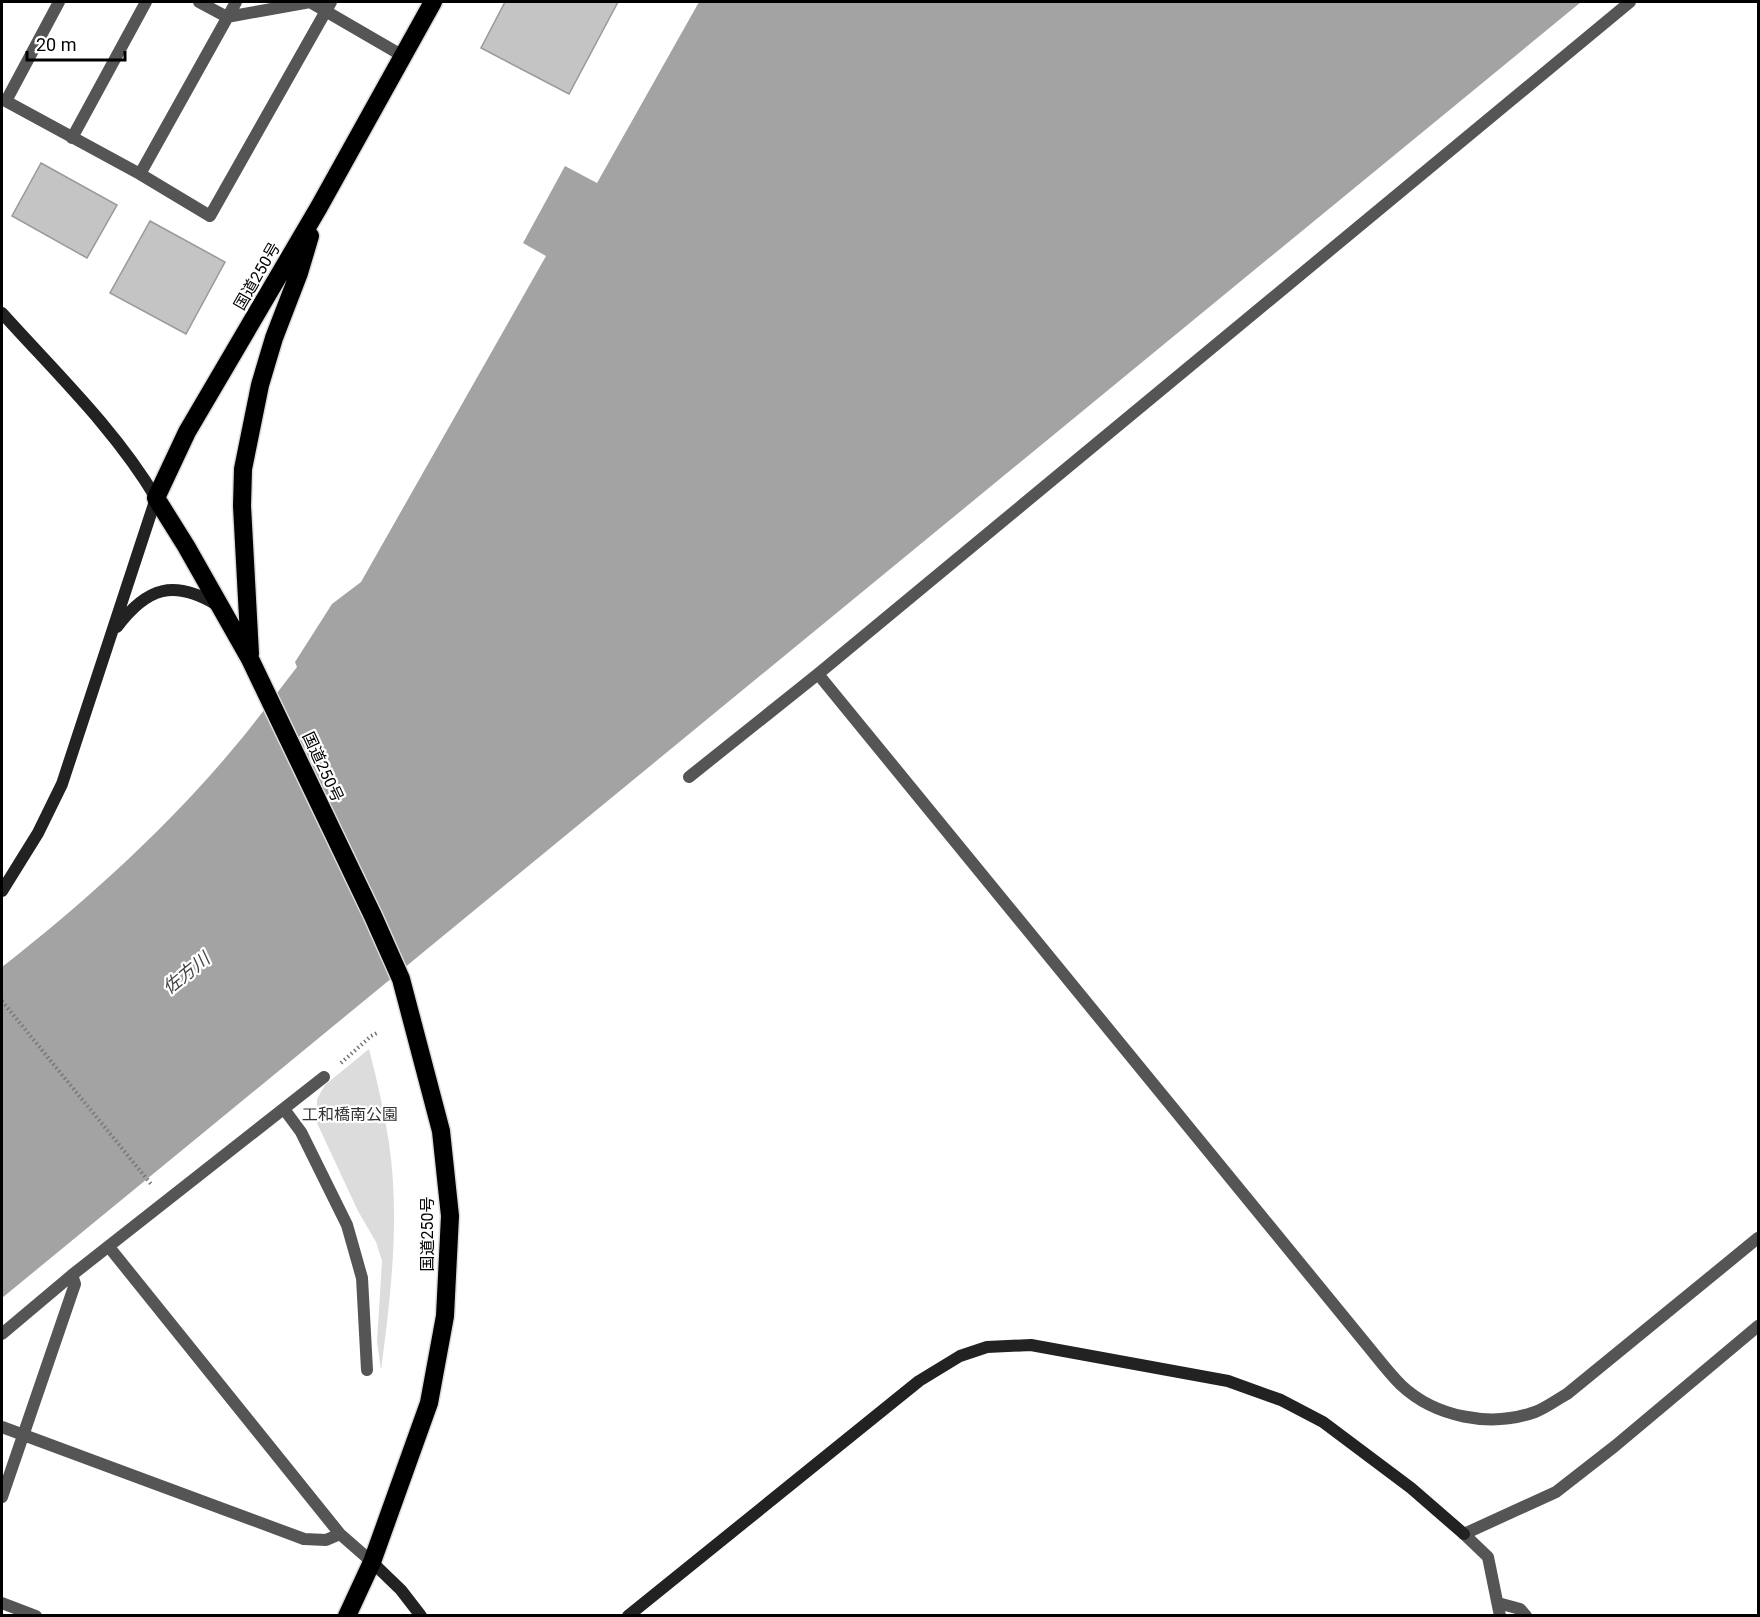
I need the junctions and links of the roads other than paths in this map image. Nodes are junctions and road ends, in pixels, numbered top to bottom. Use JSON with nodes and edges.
{"nodes":[{"id":1,"x":60,"y":2,"type":"edge"},
{"id":2,"x":146,"y":2,"type":"edge"},
{"id":3,"x":198,"y":2,"type":"edge"},
{"id":4,"x":236,"y":2,"type":"edge"},
{"id":5,"x":433,"y":2,"type":"edge"},
{"id":6,"x":1630,"y":2,"type":"edge"},
{"id":7,"x":328,"y":6,"type":"edge"},
{"id":8,"x":227,"y":17,"type":"junction"},
{"id":9,"x":403,"y":56,"type":"junction"},
{"id":10,"x":4,"y":100,"type":"edge"},
{"id":11,"x":72,"y":138,"type":"junction"},
{"id":12,"x":140,"y":174,"type":"junction"},
{"id":13,"x":319,"y":207,"type":"junction"},
{"id":14,"x":2,"y":313,"type":"edge"},
{"id":15,"x":156,"y":498,"type":"junction"},
{"id":16,"x":220,"y":607,"type":"junction"},
{"id":17,"x":112,"y":634,"type":"junction"},
{"id":18,"x":250,"y":659,"type":"junction"},
{"id":19,"x":818,"y":674,"type":"junction"},
{"id":20,"x":689,"y":777,"type":"dead end"},
{"id":21,"x":2,"y":891,"type":"edge"},
{"id":22,"x":324,"y":1077,"type":"road end"},
{"id":23,"x":284,"y":1109,"type":"junction"},
{"id":24,"x":1758,"y":1238,"type":"edge"},
{"id":25,"x":109,"y":1247,"type":"junction"},
{"id":26,"x":72,"y":1275,"type":"junction"},
{"id":27,"x":1758,"y":1326,"type":"edge"},
{"id":28,"x":2,"y":1334,"type":"edge"},
{"id":29,"x":367,"y":1370,"type":"dead end"},
{"id":30,"x":2,"y":1427,"type":"edge"},
{"id":31,"x":24,"y":1435,"type":"junction"},
{"id":32,"x":2,"y":1497,"type":"edge"},
{"id":33,"x":340,"y":1534,"type":"junction"},
{"id":34,"x":1464,"y":1534,"type":"junction"},
{"id":35,"x":372,"y":1562,"type":"junction"},
{"id":36,"x":2,"y":1603,"type":"edge"},
{"id":37,"x":1499,"y":1610,"type":"edge"},
{"id":38,"x":36,"y":1616,"type":"edge"},
{"id":39,"x":347,"y":1616,"type":"edge"},
{"id":40,"x":422,"y":1616,"type":"edge"},
{"id":41,"x":628,"y":1616,"type":"edge"},
{"id":42,"x":1526,"y":1616,"type":"edge"}],
"edges":[{"from":1,"to":10,"type":"street"},
{"from":2,"to":11,"type":"street"},
{"from":3,"to":8,"type":"street"},
{"from":4,"to":8,"type":"street"},
{"from":5,"to":9,"type":"highway","name":"国道250号"},
{"from":6,"to":19,"type":"street"},
{"from":7,"to":8,"type":"street"},
{"from":7,"to":9,"type":"street"},
{"from":7,"to":12,"type":"street"},
{"from":8,"to":12,"type":"street"},
{"from":9,"to":13,"type":"highway","name":"国道250号"},
{"from":10,"to":11,"type":"street"},
{"from":11,"to":12,"type":"street"},
{"from":13,"to":15,"type":"highway","name":"国道250号"},
{"from":13,"to":18,"type":"highway"},
{"from":14,"to":15,"type":"street"},
{"from":15,"to":16,"type":"highway","name":"国道250号"},
{"from":15,"to":17,"type":"street"},
{"from":16,"to":17,"type":"street"},
{"from":16,"to":18,"type":"highway","name":"国道250号"},
{"from":17,"to":21,"type":"street"},
{"from":18,"to":35,"type":"highway","name":"国道250号"},
{"from":19,"to":20,"type":"street"},
{"from":19,"to":24,"type":"street"},
{"from":22,"to":23,"type":"street"},
{"from":23,"to":25,"type":"street"},
{"from":23,"to":29,"type":"street"},
{"from":25,"to":26,"type":"street"},
{"from":25,"to":33,"type":"street"},
{"from":26,"to":28,"type":"street"},
{"from":26,"to":31,"type":"street"},
{"from":27,"to":34,"type":"street"},
{"from":30,"to":31,"type":"street"},
{"from":31,"to":32,"type":"street"},
{"from":31,"to":33,"type":"street"},
{"from":33,"to":35,"type":"street"},
{"from":34,"to":37,"type":"street"},
{"from":34,"to":41,"type":"street"},
{"from":35,"to":39,"type":"highway","name":"国道250号"},
{"from":35,"to":40,"type":"street"},
{"from":36,"to":38,"type":"street"},
{"from":37,"to":42,"type":"street"}]}
